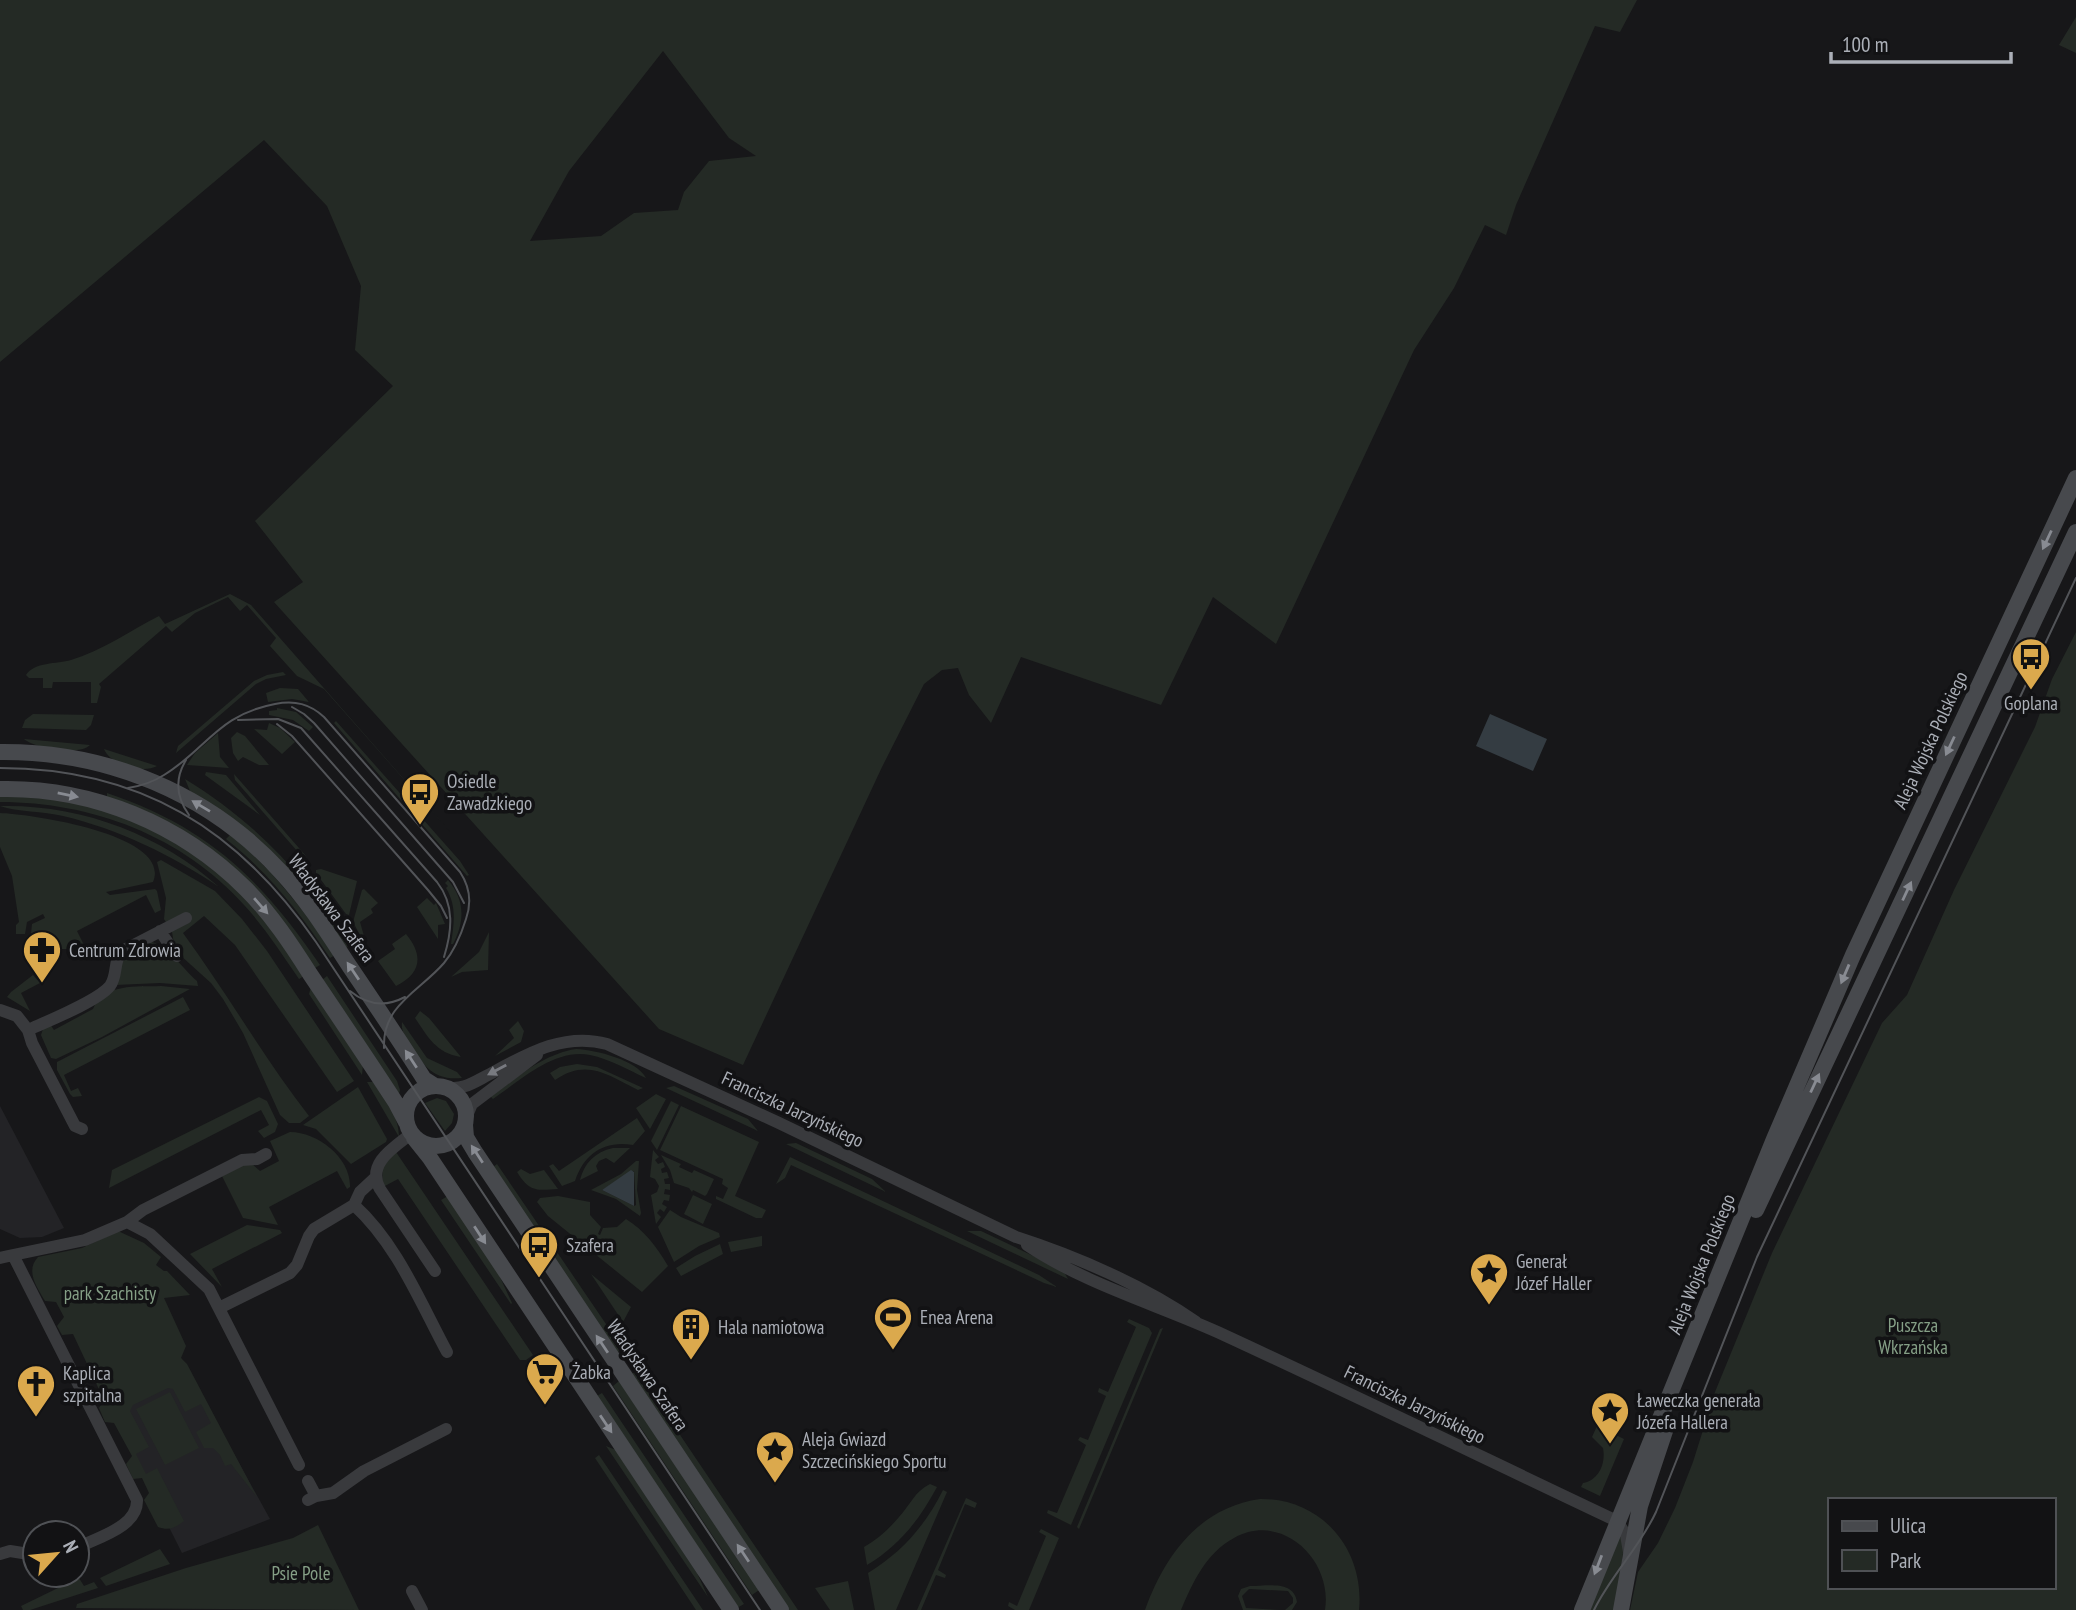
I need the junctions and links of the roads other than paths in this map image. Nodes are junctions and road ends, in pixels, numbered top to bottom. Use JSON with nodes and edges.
{"nodes":[{"id":1,"x":2076,"y":478,"type":"edge"},
{"id":2,"x":2076,"y":532,"type":"edge"},
{"id":3,"x":2005,"y":629,"type":"junction"},
{"id":4,"x":2025,"y":640,"type":"junction"},
{"id":5,"x":0,"y":752,"type":"edge"},
{"id":6,"x":0,"y":789,"type":"edge"},
{"id":7,"x":186,"y":918,"type":"dead end"},
{"id":8,"x":160,"y":931,"type":"junction"},
{"id":9,"x":1858,"y":944,"type":"junction"},
{"id":10,"x":1878,"y":953,"type":"junction"},
{"id":11,"x":177,"y":956,"type":"dead end"},
{"id":12,"x":0,"y":1010,"type":"edge"},
{"id":13,"x":1824,"y":1023,"type":"junction"},
{"id":14,"x":29,"y":1030,"type":"junction"},
{"id":15,"x":1840,"y":1031,"type":"junction"},
{"id":16,"x":548,"y":1046,"type":"junction"},
{"id":17,"x":440,"y":1086,"type":"junction"},
{"id":18,"x":465,"y":1122,"type":"junction"},
{"id":19,"x":82,"y":1129,"type":"dead end"},
{"id":20,"x":410,"y":1131,"type":"junction"},
{"id":21,"x":266,"y":1154,"type":"dead end"},
{"id":22,"x":375,"y":1178,"type":"junction"},
{"id":23,"x":354,"y":1205,"type":"junction"},
{"id":24,"x":127,"y":1222,"type":"junction"},
{"id":25,"x":6,"y":1256,"type":"edge"},
{"id":26,"x":435,"y":1270,"type":"dead end"},
{"id":27,"x":219,"y":1308,"type":"junction"},
{"id":28,"x":447,"y":1352,"type":"dead end"},
{"id":29,"x":446,"y":1429,"type":"dead end"},
{"id":30,"x":299,"y":1465,"type":"dead end"},
{"id":31,"x":307,"y":1481,"type":"dead end"},
{"id":32,"x":1641,"y":1501,"type":"junction"},
{"id":33,"x":1616,"y":1521,"type":"junction"},
{"id":34,"x":91,"y":1541,"type":"edge"},
{"id":35,"x":21,"y":1553,"type":"edge"},
{"id":36,"x":0,"y":1554,"type":"edge"},
{"id":37,"x":1629,"y":1559,"type":"junction"},
{"id":38,"x":412,"y":1591,"type":"dead end"},
{"id":39,"x":422,"y":1610,"type":"edge"},
{"id":40,"x":731,"y":1610,"type":"edge"},
{"id":41,"x":781,"y":1610,"type":"edge"},
{"id":42,"x":1582,"y":1610,"type":"edge"},
{"id":43,"x":1621,"y":1610,"type":"edge"}],
"edges":[{"from":1,"to":3,"type":"main road","name":"Aleja Wojska Polskiego","one_way":true},
{"from":2,"to":4,"type":"main road","name":"Aleja Wojska Polskiego"},
{"from":3,"to":4,"type":"street"},
{"from":3,"to":9,"type":"main road","name":"Aleja Wojska Polskiego","one_way":true},
{"from":10,"to":4,"type":"main road","name":"Aleja Wojska Polskiego","one_way":true},
{"from":17,"to":5,"type":"main road","name":"Władysława Szafera","one_way":true},
{"from":6,"to":20,"type":"main road","one_way":true},
{"from":7,"to":8,"type":"street"},
{"from":8,"to":11,"type":"street"},
{"from":8,"to":14,"type":"street"},
{"from":9,"to":10,"type":"street"},
{"from":9,"to":13,"type":"main road","name":"Aleja Wojska Polskiego","one_way":true},
{"from":10,"to":15,"type":"main road","name":"Aleja Wojska Polskiego"},
{"from":12,"to":14,"type":"street"},
{"from":13,"to":15,"type":"street"},
{"from":13,"to":33,"type":"main road","name":"Aleja Wojska Polskiego"},
{"from":14,"to":19,"type":"street"},
{"from":32,"to":15,"type":"main road","name":"Aleja Wojska Polskiego","one_way":true},
{"from":16,"to":17,"type":"street","name":"Franciszka Jarzyńskiego","one_way":true},
{"from":16,"to":18,"type":"street","name":"Franciszka Jarzyńskiego"},
{"from":16,"to":33,"type":"street","name":"Franciszka Jarzyńskiego"},
{"from":17,"to":18,"type":"main road"},
{"from":17,"to":20,"type":"main road"},
{"from":18,"to":20,"type":"main road"},
{"from":41,"to":18,"type":"main road","name":"Władysława Szafera","one_way":true},
{"from":20,"to":22,"type":"street"},
{"from":20,"to":40,"type":"main road","one_way":true},
{"from":21,"to":24,"type":"street"},
{"from":22,"to":23,"type":"street"},
{"from":22,"to":26,"type":"street"},
{"from":23,"to":27,"type":"street"},
{"from":23,"to":28,"type":"street"},
{"from":24,"to":25,"type":"street"},
{"from":24,"to":27,"type":"street"},
{"from":25,"to":34,"type":"street"},
{"from":27,"to":30,"type":"street"},
{"from":29,"to":31,"type":"street"},
{"from":32,"to":33,"type":"street"},
{"from":32,"to":37,"type":"main road","name":"Aleja Wojska Polskiego"},
{"from":33,"to":37,"type":"street","name":"Aleja Wojska Polskiego"},
{"from":33,"to":42,"type":"main road","name":"Aleja Wojska Polskiego","one_way":true},
{"from":35,"to":36,"type":"street"},
{"from":37,"to":43,"type":"main road","name":"Aleja Wojska Polskiego"},
{"from":38,"to":39,"type":"street"}]}
